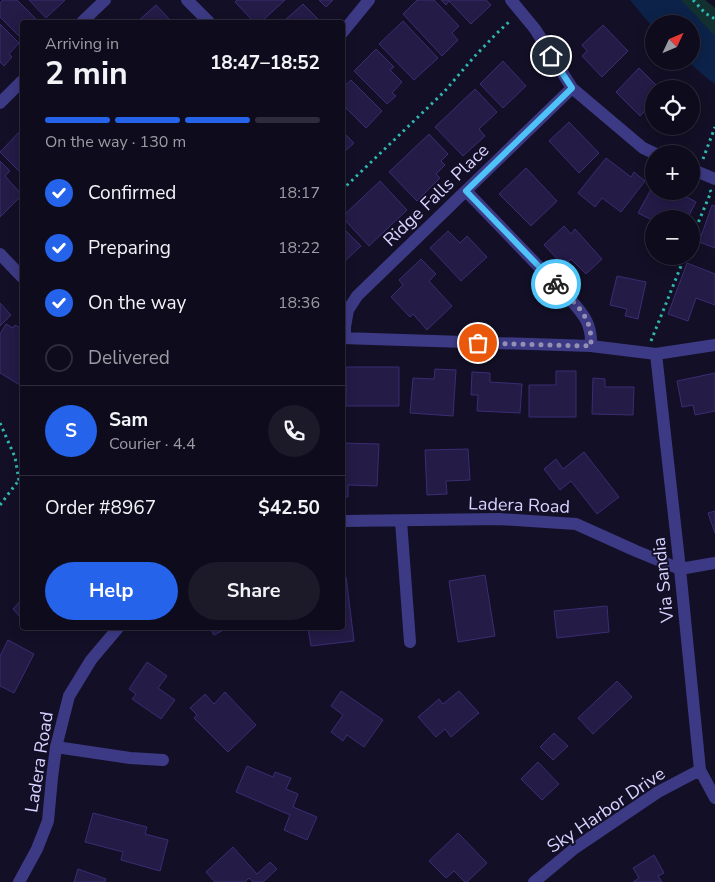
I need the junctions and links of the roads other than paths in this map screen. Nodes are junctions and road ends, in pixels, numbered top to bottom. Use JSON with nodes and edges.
{"nodes":[{"id":1,"x":105,"y":0,"type":"edge"},
{"id":2,"x":187,"y":0,"type":"edge"},
{"id":3,"x":369,"y":0,"type":"edge"},
{"id":4,"x":511,"y":0,"type":"edge"},
{"id":5,"x":84,"y":20,"type":"edge"},
{"id":6,"x":206,"y":20,"type":"edge"},
{"id":7,"x":345,"y":29,"type":"edge"},
{"id":8,"x":20,"y":83,"type":"edge"},
{"id":9,"x":572,"y":88,"type":"junction"},
{"id":10,"x":0,"y":103,"type":"edge"},
{"id":11,"x":645,"y":149,"type":"edge"},
{"id":12,"x":700,"y":173,"type":"edge"},
{"id":13,"x":715,"y":179,"type":"edge"},
{"id":14,"x":466,"y":191,"type":"junction"},
{"id":15,"x":0,"y":254,"type":"edge"},
{"id":16,"x":20,"y":275,"type":"edge"},
{"id":17,"x":345,"y":332,"type":"edge"},
{"id":18,"x":345,"y":338,"type":"edge"},
{"id":19,"x":715,"y":345,"type":"edge"},
{"id":20,"x":591,"y":346,"type":"junction"},
{"id":21,"x":651,"y":354,"type":"junction"},
{"id":22,"x":401,"y":521,"type":"junction"},
{"id":23,"x":345,"y":522,"type":"edge"},
{"id":24,"x":715,"y":563,"type":"edge"},
{"id":25,"x":680,"y":569,"type":"junction"},
{"id":26,"x":116,"y":630,"type":"edge"},
{"id":27,"x":410,"y":642,"type":"dead end"},
{"id":28,"x":56,"y":747,"type":"junction"},
{"id":29,"x":163,"y":760,"type":"dead end"},
{"id":30,"x":700,"y":770,"type":"junction"},
{"id":31,"x":715,"y":798,"type":"edge"},
{"id":32,"x":19,"y":882,"type":"edge"},
{"id":33,"x":534,"y":882,"type":"edge"}],
"edges":[{"from":1,"to":5,"type":"street"},
{"from":2,"to":6,"type":"street"},
{"from":3,"to":7,"type":"street"},
{"from":4,"to":9,"type":"street"},
{"from":8,"to":10,"type":"street"},
{"from":9,"to":11,"type":"street"},
{"from":9,"to":14,"type":"street","name":"Ridge Falls Place"},
{"from":12,"to":13,"type":"street"},
{"from":14,"to":17,"type":"street","name":"Ridge Falls Place"},
{"from":14,"to":20,"type":"street"},
{"from":15,"to":16,"type":"street"},
{"from":18,"to":20,"type":"street"},
{"from":19,"to":21,"type":"street"},
{"from":20,"to":21,"type":"street"},
{"from":21,"to":25,"type":"street","name":"Via Sandia"},
{"from":22,"to":23,"type":"street","name":"Ladera Road"},
{"from":22,"to":25,"type":"street","name":"Ladera Road"},
{"from":22,"to":27,"type":"street"},
{"from":24,"to":25,"type":"street"},
{"from":25,"to":30,"type":"street","name":"Via Sandia"},
{"from":26,"to":28,"type":"street","name":"Ladera Road"},
{"from":28,"to":29,"type":"street"},
{"from":28,"to":32,"type":"street","name":"Ladera Road"},
{"from":30,"to":31,"type":"street","name":"Via Sandia"},
{"from":30,"to":33,"type":"street","name":"Sky Harbor Drive"}]}
